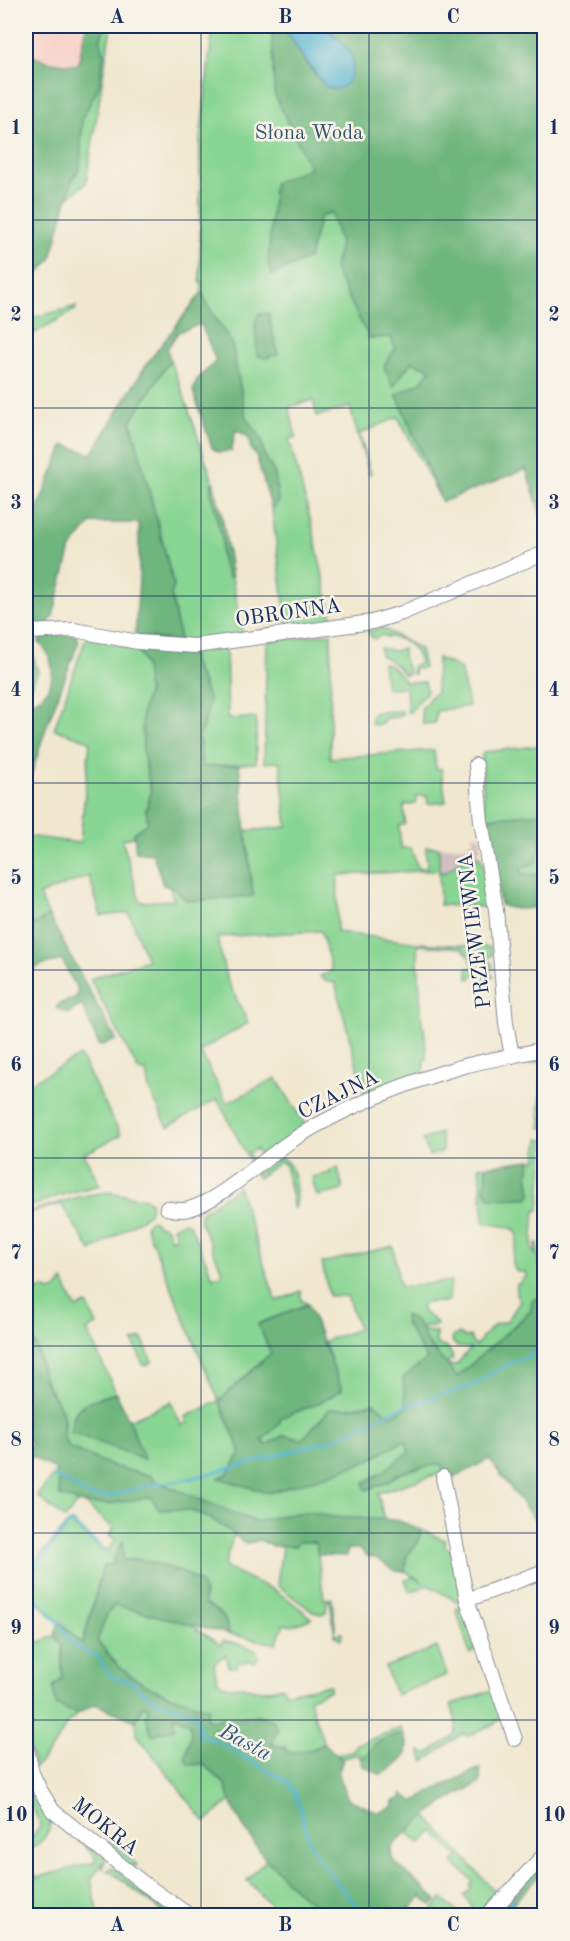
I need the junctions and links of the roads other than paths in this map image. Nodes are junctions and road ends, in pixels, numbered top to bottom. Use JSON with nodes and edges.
{"nodes":[{"id":1,"x":544,"y":553,"type":"edge"},
{"id":2,"x":26,"y":632,"type":"edge"},
{"id":3,"x":476,"y":765,"type":"dead end"},
{"id":4,"x":544,"y":1049,"type":"edge"},
{"id":5,"x":512,"y":1056,"type":"junction"},
{"id":6,"x":167,"y":1208,"type":"dead end"},
{"id":7,"x":442,"y":1476,"type":"dead end"},
{"id":8,"x":544,"y":1571,"type":"edge"},
{"id":9,"x":467,"y":1600,"type":"junction"},
{"id":10,"x":515,"y":1739,"type":"dead end"},
{"id":11,"x":26,"y":1745,"type":"edge"},
{"id":12,"x":544,"y":1855,"type":"edge"},
{"id":13,"x":190,"y":1916,"type":"edge"},
{"id":14,"x":487,"y":1916,"type":"edge"}],
"edges":[{"from":1,"to":2,"type":"street","name":"OBRONNA"},
{"from":3,"to":5,"type":"street","name":"PRZEWIEWNA"},
{"from":4,"to":5,"type":"street","name":"CZAJNA"},
{"from":5,"to":6,"type":"street","name":"CZAJNA"},
{"from":7,"to":9,"type":"street"},
{"from":8,"to":9,"type":"street"},
{"from":9,"to":10,"type":"street"},
{"from":11,"to":13,"type":"street","name":"MOKRA"},
{"from":12,"to":14,"type":"street"}]}
